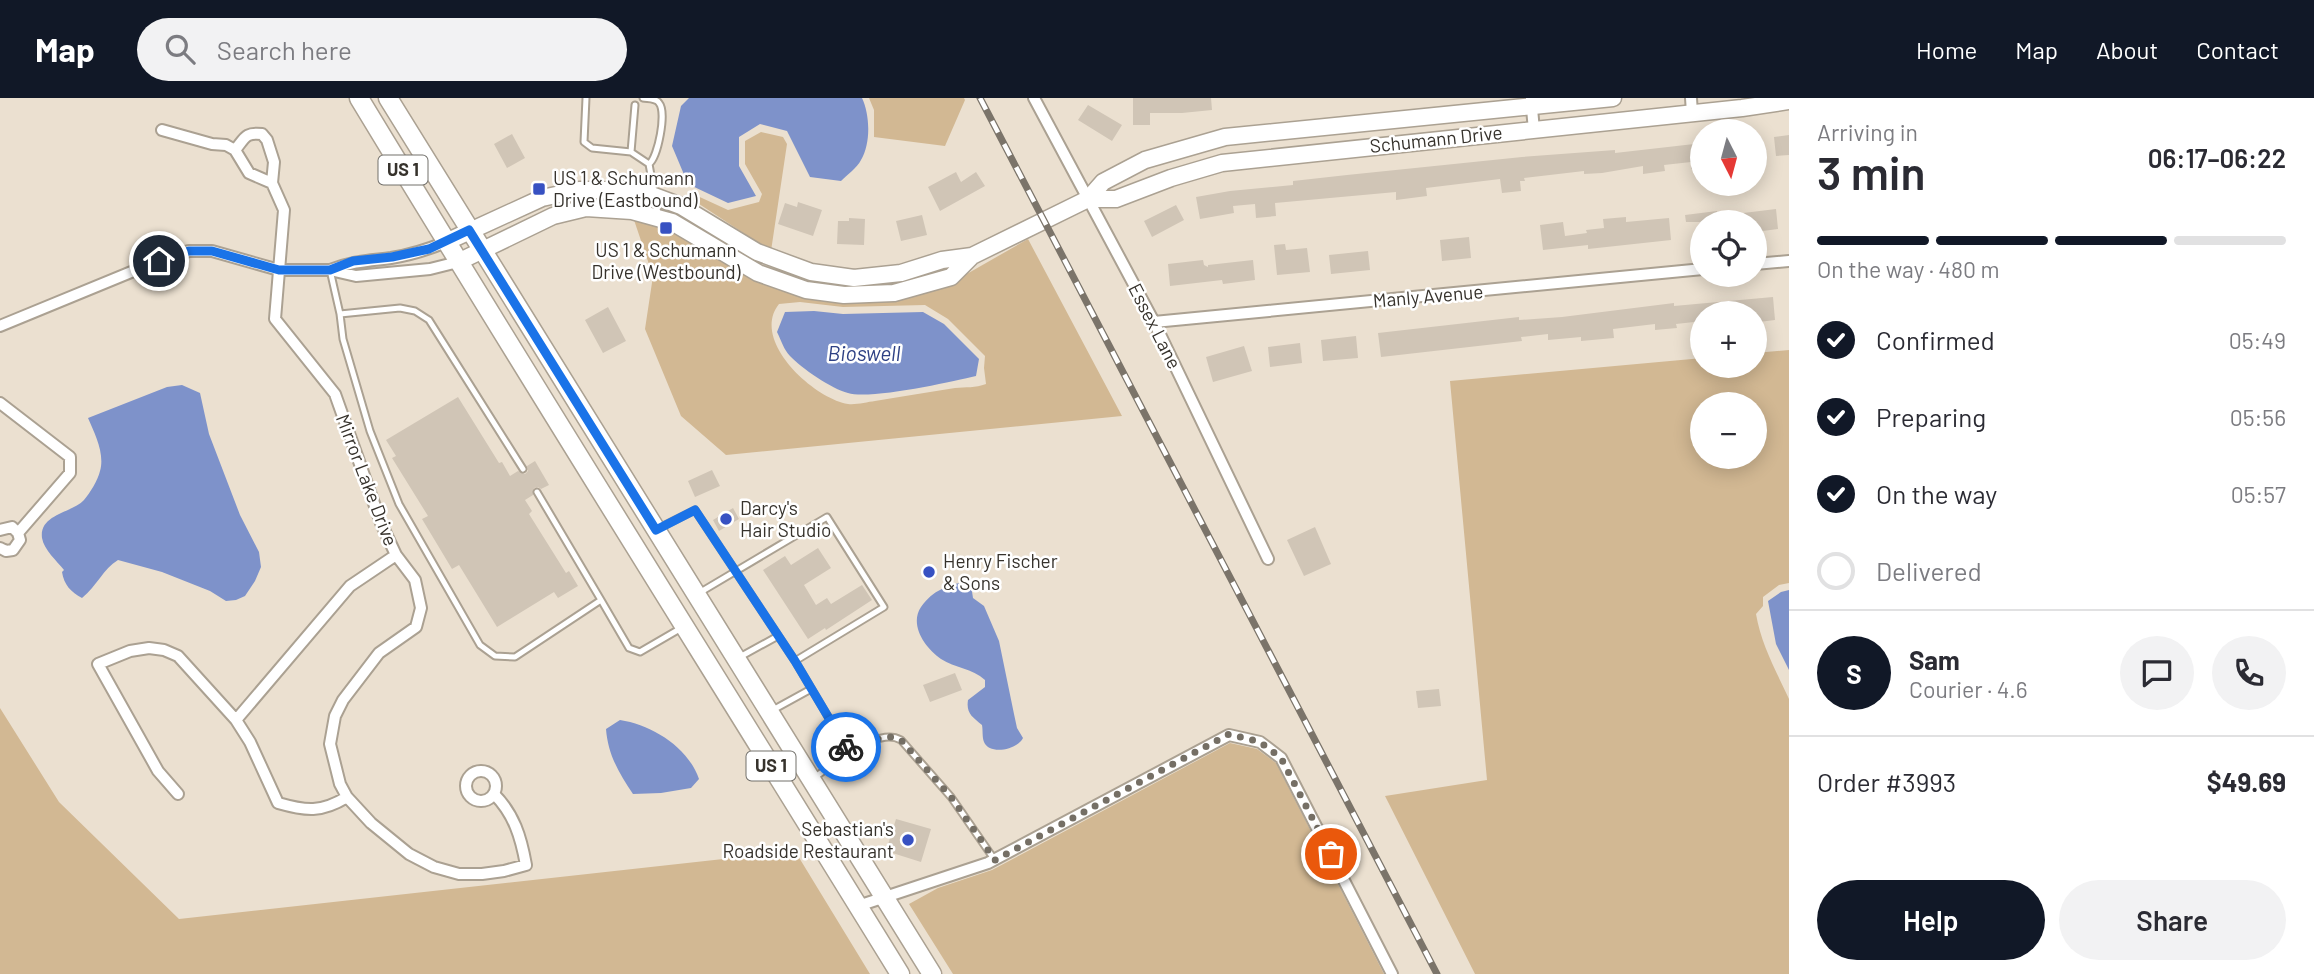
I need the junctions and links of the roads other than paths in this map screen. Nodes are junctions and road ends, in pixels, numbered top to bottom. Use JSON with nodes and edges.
{"nodes":[{"id":1,"x":359,"y":98,"type":"edge"},
{"id":2,"x":388,"y":98,"type":"edge"},
{"id":3,"x":586,"y":98,"type":"edge"},
{"id":4,"x":643,"y":98,"type":"edge"},
{"id":5,"x":1034,"y":98,"type":"edge"},
{"id":6,"x":1613,"y":98,"type":"edge"},
{"id":7,"x":1789,"y":101,"type":"edge"},
{"id":8,"x":1532,"y":102,"type":"edge"},
{"id":9,"x":635,"y":105,"type":"dead end"},
{"id":10,"x":1691,"y":106,"type":"edge"},
{"id":11,"x":1376,"y":122,"type":"junction"},
{"id":12,"x":162,"y":130,"type":"dead end"},
{"id":13,"x":1534,"y":130,"type":"junction"},
{"id":14,"x":1225,"y":137,"type":"junction"},
{"id":15,"x":1379,"y":145,"type":"junction"},
{"id":16,"x":235,"y":150,"type":"junction"},
{"id":17,"x":631,"y":152,"type":"junction"},
{"id":18,"x":1229,"y":162,"type":"junction"},
{"id":19,"x":649,"y":164,"type":"junction"},
{"id":20,"x":272,"y":183,"type":"junction"},
{"id":21,"x":656,"y":196,"type":"junction"},
{"id":22,"x":1088,"y":200,"type":"junction"},
{"id":23,"x":659,"y":217,"type":"junction"},
{"id":24,"x":469,"y":230,"type":"junction"},
{"id":25,"x":446,"y":242,"type":"junction"},
{"id":26,"x":482,"y":252,"type":"junction"},
{"id":27,"x":972,"y":256,"type":"junction"},
{"id":28,"x":1789,"y":261,"type":"edge"},
{"id":29,"x":457,"y":262,"type":"junction"},
{"id":30,"x":1767,"y":263,"type":"edge"},
{"id":31,"x":279,"y":270,"type":"junction"},
{"id":32,"x":330,"y":270,"type":"junction"},
{"id":33,"x":1690,"y":271,"type":"edge"},
{"id":34,"x":340,"y":314,"type":"junction"},
{"id":35,"x":1154,"y":322,"type":"junction"},
{"id":36,"x":1,"y":325,"type":"edge"},
{"id":37,"x":0,"y":403,"type":"edge"},
{"id":38,"x":523,"y":469,"type":"dead end"},
{"id":39,"x":537,"y":492,"type":"dead end"},
{"id":40,"x":0,"y":530,"type":"edge"},
{"id":41,"x":656,"y":530,"type":"junction"},
{"id":42,"x":18,"y":533,"type":"junction"},
{"id":43,"x":0,"y":548,"type":"edge"},
{"id":44,"x":396,"y":555,"type":"junction"},
{"id":45,"x":1268,"y":559,"type":"dead end"},
{"id":46,"x":736,"y":572,"type":"junction"},
{"id":47,"x":696,"y":595,"type":"junction"},
{"id":48,"x":601,"y":600,"type":"junction"},
{"id":49,"x":684,"y":626,"type":"junction"},
{"id":50,"x":778,"y":636,"type":"junction"},
{"id":51,"x":736,"y":659,"type":"junction"},
{"id":52,"x":795,"y":661,"type":"junction"},
{"id":53,"x":811,"y":689,"type":"junction"},
{"id":54,"x":769,"y":712,"type":"junction"},
{"id":55,"x":236,"y":720,"type":"junction"},
{"id":56,"x":849,"y":752,"type":"junction"},
{"id":57,"x":811,"y":779,"type":"junction"},
{"id":58,"x":178,"y":794,"type":"dead end"},
{"id":59,"x":494,"y":794,"type":"dead end"},
{"id":60,"x":347,"y":797,"type":"junction"},
{"id":61,"x":995,"y":860,"type":"junction"},
{"id":62,"x":884,"y":897,"type":"junction"},
{"id":63,"x":858,"y":906,"type":"junction"},
{"id":64,"x":900,"y":974,"type":"edge"},
{"id":65,"x":932,"y":974,"type":"edge"},
{"id":66,"x":1392,"y":974,"type":"edge"}],
"edges":[{"from":1,"to":25,"type":"main road","number":"US 1"},
{"from":2,"to":24,"type":"main road","number":"US 1"},
{"from":3,"to":17,"type":"lane"},
{"from":4,"to":19,"type":"lane"},
{"from":5,"to":22,"type":"street","name":"Essex Lane"},
{"from":6,"to":8,"type":"street","name":"Schumann Drive"},
{"from":7,"to":10,"type":"street","name":"Schumann Drive"},
{"from":8,"to":11,"type":"street","name":"Schumann Drive"},
{"from":8,"to":13,"type":"street"},
{"from":9,"to":17,"type":"lane"},
{"from":10,"to":13,"type":"street","name":"Schumann Drive"},
{"from":11,"to":14,"type":"street","name":"Schumann Drive"},
{"from":11,"to":15,"type":"street"},
{"from":12,"to":16,"type":"street"},
{"from":13,"to":15,"type":"street","name":"Schumann Drive"},
{"from":14,"to":18,"type":"street"},
{"from":14,"to":22,"type":"street","name":"Schumann Drive"},
{"from":15,"to":18,"type":"street","name":"Schumann Drive"},
{"from":16,"to":20,"type":"street"},
{"from":16,"to":20,"type":"street","name":"Mirror Lake Drive"},
{"from":17,"to":19,"type":"lane"},
{"from":18,"to":22,"type":"street","name":"Schumann Drive"},
{"from":19,"to":21,"type":"lane"},
{"from":20,"to":31,"type":"street","name":"Mirror Lake Drive"},
{"from":21,"to":23,"type":"lane"},
{"from":21,"to":24,"type":"street","name":"Schumann Drive"},
{"from":21,"to":27,"type":"street","name":"Schumann Drive"},
{"from":22,"to":27,"type":"street","name":"Schumann Drive"},
{"from":22,"to":35,"type":"street","name":"Essex Lane"},
{"from":23,"to":26,"type":"street","name":"Schumann Drive"},
{"from":23,"to":27,"type":"street","name":"Schumann Drive"},
{"from":24,"to":25,"type":"street","name":"Schumann Drive"},
{"from":24,"to":26,"type":"main road","number":"US 1"},
{"from":25,"to":29,"type":"main road","number":"US 1"},
{"from":25,"to":32,"type":"street"},
{"from":26,"to":29,"type":"street","name":"Schumann Drive"},
{"from":26,"to":41,"type":"main road","number":"US 1"},
{"from":28,"to":30,"type":"street"},
{"from":29,"to":32,"type":"street"},
{"from":29,"to":49,"type":"main road","number":"US 1"},
{"from":31,"to":32,"type":"street"},
{"from":31,"to":36,"type":"street"},
{"from":31,"to":44,"type":"street","name":"Mirror Lake Drive"},
{"from":32,"to":34,"type":"lane"},
{"from":33,"to":35,"type":"street","name":"Manly Avenue"},
{"from":34,"to":38,"type":"lane"},
{"from":34,"to":48,"type":"lane"},
{"from":35,"to":45,"type":"street","name":"Essex Lane"},
{"from":37,"to":42,"type":"street"},
{"from":39,"to":48,"type":"lane"},
{"from":40,"to":42,"type":"street"},
{"from":41,"to":46,"type":"lane"},
{"from":41,"to":47,"type":"main road","number":"US 1"},
{"from":42,"to":43,"type":"street"},
{"from":44,"to":55,"type":"street"},
{"from":44,"to":60,"type":"street","name":"Mirror Lake Drive"},
{"from":46,"to":47,"type":"lane"},
{"from":46,"to":50,"type":"lane"},
{"from":46,"to":52,"type":"lane"},
{"from":47,"to":51,"type":"main road","number":"US 1"},
{"from":48,"to":49,"type":"lane"},
{"from":49,"to":63,"type":"main road","number":"US 1"},
{"from":50,"to":51,"type":"lane"},
{"from":50,"to":52,"type":"lane"},
{"from":51,"to":54,"type":"main road","number":"US 1"},
{"from":52,"to":53,"type":"lane"},
{"from":53,"to":54,"type":"lane"},
{"from":53,"to":56,"type":"lane"},
{"from":54,"to":57,"type":"main road","number":"US 1"},
{"from":55,"to":58,"type":"street"},
{"from":55,"to":60,"type":"street"},
{"from":56,"to":57,"type":"lane"},
{"from":56,"to":61,"type":"lane"},
{"from":57,"to":62,"type":"main road","number":"US 1"},
{"from":59,"to":60,"type":"street","name":"Mirror Lake Drive"},
{"from":61,"to":62,"type":"street"},
{"from":61,"to":66,"type":"street"},
{"from":62,"to":63,"type":"street"},
{"from":62,"to":65,"type":"main road","number":"US 1"},
{"from":63,"to":64,"type":"main road","number":"US 1"}]}
